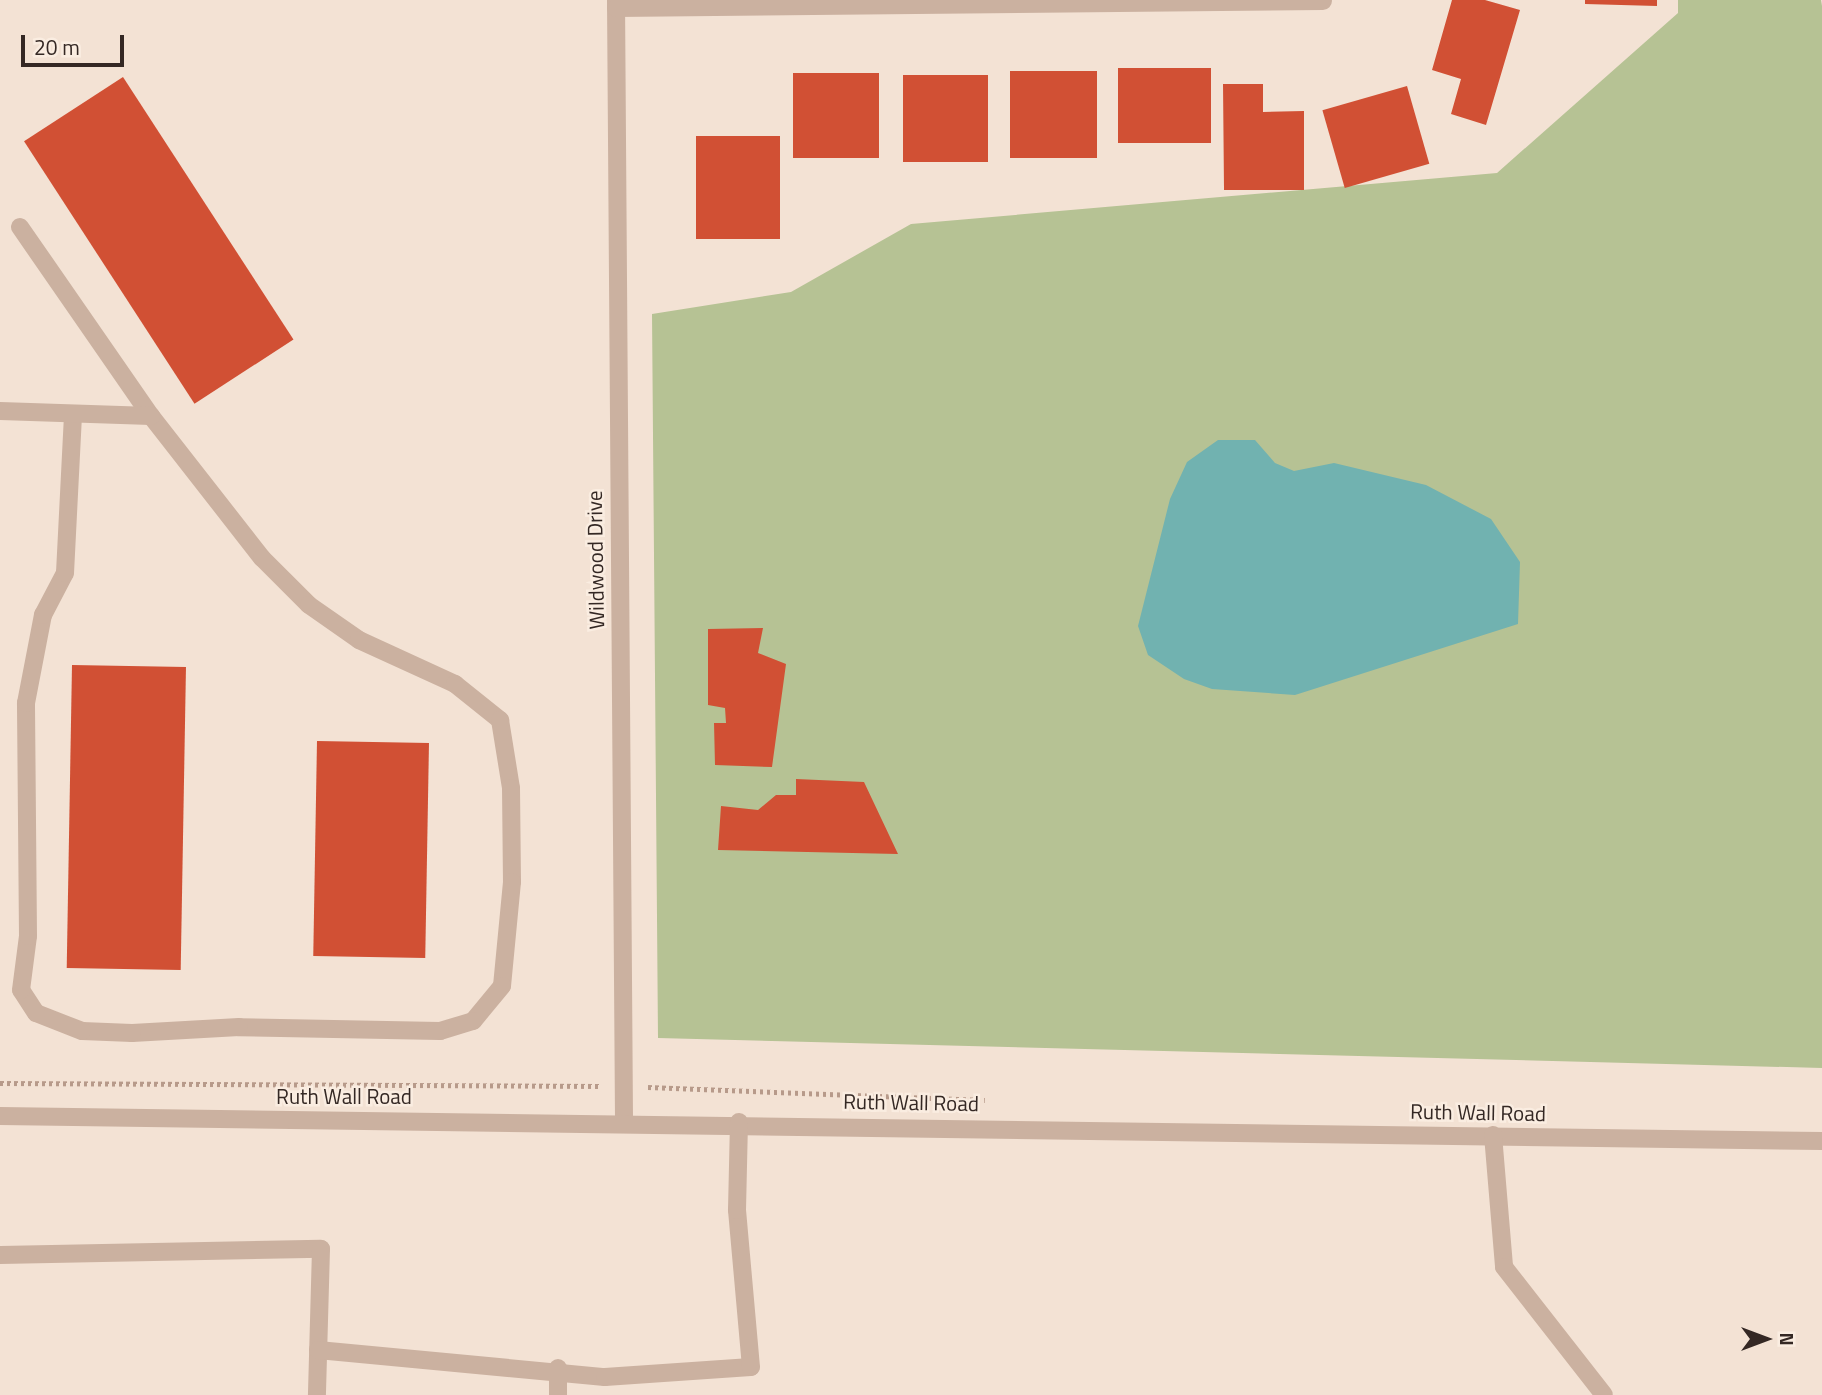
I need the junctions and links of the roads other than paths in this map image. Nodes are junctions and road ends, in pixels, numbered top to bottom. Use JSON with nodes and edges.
{"nodes":[{"id":1,"x":1323,"y":1,"type":"edge"},
{"id":2,"x":616,"y":4,"type":"edge"},
{"id":3,"x":20,"y":227,"type":"dead end"},
{"id":4,"x":0,"y":411,"type":"edge"},
{"id":5,"x":73,"y":416,"type":"junction"},
{"id":6,"x":151,"y":416,"type":"junction"},
{"id":7,"x":0,"y":1116,"type":"edge"},
{"id":8,"x":624,"y":1120,"type":"junction"},
{"id":9,"x":739,"y":1122,"type":"junction"},
{"id":10,"x":1493,"y":1135,"type":"junction"},
{"id":11,"x":1822,"y":1141,"type":"edge"},
{"id":12,"x":0,"y":1255,"type":"edge"},
{"id":13,"x":318,"y":1350,"type":"junction"},
{"id":14,"x":558,"y":1368,"type":"junction"},
{"id":15,"x":317,"y":1395,"type":"edge"},
{"id":16,"x":558,"y":1395,"type":"edge"},
{"id":17,"x":1604,"y":1395,"type":"edge"}],
"edges":[{"from":1,"to":2,"type":"street"},
{"from":2,"to":8,"type":"street","name":"Wildwood Drive"},
{"from":3,"to":6,"type":"street"},
{"from":4,"to":5,"type":"street"},
{"from":5,"to":6,"type":"street"},
{"from":5,"to":6,"type":"street"},
{"from":7,"to":8,"type":"street","name":"Ruth Wall Road"},
{"from":8,"to":9,"type":"street","name":"Ruth Wall Road"},
{"from":9,"to":10,"type":"street","name":"Ruth Wall Road"},
{"from":9,"to":14,"type":"street"},
{"from":10,"to":11,"type":"street","name":"Ruth Wall Road"},
{"from":10,"to":17,"type":"street"},
{"from":12,"to":13,"type":"street"},
{"from":13,"to":14,"type":"street"},
{"from":13,"to":15,"type":"street"},
{"from":14,"to":16,"type":"street"}]}
